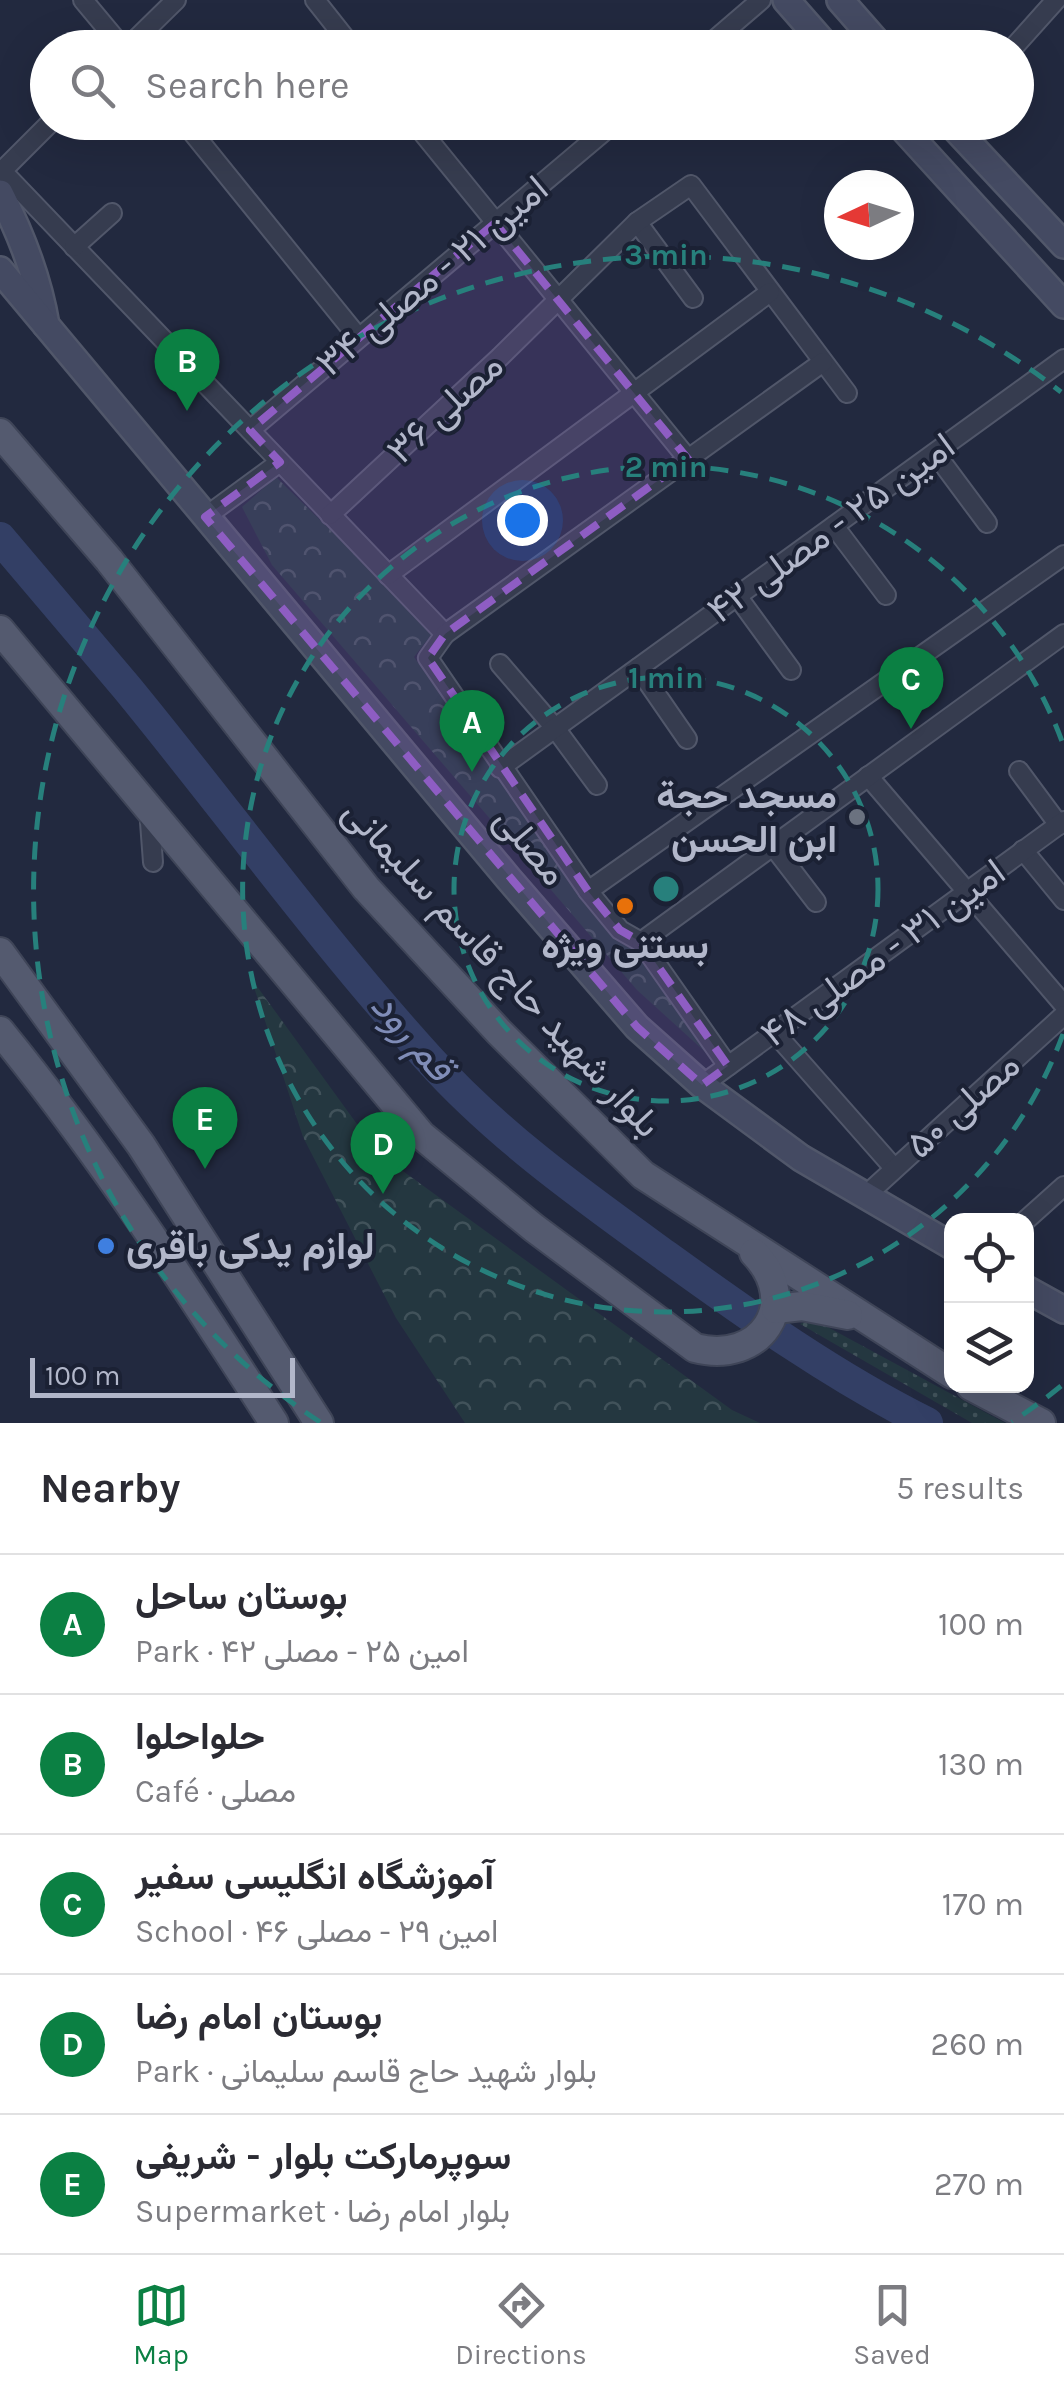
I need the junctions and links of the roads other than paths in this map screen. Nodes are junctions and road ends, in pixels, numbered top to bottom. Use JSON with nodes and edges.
{"nodes":[{"id":1,"x":82,"y":0,"type":"edge"},
{"id":2,"x":176,"y":0,"type":"edge"},
{"id":3,"x":315,"y":0,"type":"edge"},
{"id":4,"x":762,"y":0,"type":"edge"},
{"id":5,"x":786,"y":0,"type":"edge"},
{"id":6,"x":840,"y":0,"type":"edge"},
{"id":7,"x":1056,"y":0,"type":"edge"},
{"id":8,"x":109,"y":30,"type":"edge"},
{"id":9,"x":144,"y":30,"type":"edge"},
{"id":10,"x":339,"y":30,"type":"edge"},
{"id":11,"x":726,"y":30,"type":"edge"},
{"id":12,"x":812,"y":30,"type":"edge"},
{"id":13,"x":866,"y":30,"type":"edge"},
{"id":14,"x":1029,"y":30,"type":"edge"},
{"id":15,"x":36,"y":140,"type":"edge"},
{"id":16,"x":198,"y":140,"type":"edge"},
{"id":17,"x":428,"y":140,"type":"edge"},
{"id":18,"x":594,"y":140,"type":"edge"},
{"id":19,"x":913,"y":140,"type":"edge"},
{"id":20,"x":967,"y":140,"type":"edge"},
{"id":21,"x":1,"y":182,"type":"edge"},
{"id":22,"x":112,"y":212,"type":"dead end"},
{"id":23,"x":637,"y":222,"type":"junction"},
{"id":24,"x":495,"y":223,"type":"junction"},
{"id":25,"x":1064,"y":245,"type":"edge"},
{"id":26,"x":74,"y":247,"type":"junction"},
{"id":27,"x":0,"y":270,"type":"edge"},
{"id":28,"x":770,"y":292,"type":"junction"},
{"id":29,"x":693,"y":298,"type":"dead end"},
{"id":30,"x":558,"y":300,"type":"junction"},
{"id":31,"x":1064,"y":306,"type":"edge"},
{"id":32,"x":46,"y":325,"type":"junction"},
{"id":33,"x":358,"y":338,"type":"junction"},
{"id":34,"x":1064,"y":359,"type":"edge"},
{"id":35,"x":824,"y":362,"type":"junction"},
{"id":36,"x":847,"y":393,"type":"dead end"},
{"id":37,"x":635,"y":394,"type":"junction"},
{"id":38,"x":250,"y":430,"type":"junction"},
{"id":39,"x":0,"y":433,"type":"edge"},
{"id":40,"x":934,"y":453,"type":"junction"},
{"id":41,"x":688,"y":459,"type":"junction"},
{"id":42,"x":280,"y":462,"type":"junction"},
{"id":43,"x":330,"y":514,"type":"junction"},
{"id":44,"x":204,"y":516,"type":"junction"},
{"id":45,"x":988,"y":523,"type":"dead end"},
{"id":46,"x":834,"y":526,"type":"junction"},
{"id":47,"x":1064,"y":554,"type":"edge"},
{"id":48,"x":388,"y":575,"type":"junction"},
{"id":49,"x":886,"y":595,"type":"dead end"},
{"id":50,"x":737,"y":596,"type":"junction"},
{"id":51,"x":0,"y":630,"type":"edge"},
{"id":52,"x":445,"y":634,"type":"junction"},
{"id":53,"x":1064,"y":634,"type":"edge"},
{"id":54,"x":500,"y":664,"type":"dead end"},
{"id":55,"x":638,"y":668,"type":"junction"},
{"id":56,"x":791,"y":670,"type":"dead end"},
{"id":57,"x":555,"y":728,"type":"junction"},
{"id":58,"x":687,"y":740,"type":"dead end"},
{"id":59,"x":500,"y":768,"type":"junction"},
{"id":60,"x":1020,"y":771,"type":"dead end"},
{"id":61,"x":868,"y":776,"type":"junction"},
{"id":62,"x":597,"y":785,"type":"dead end"},
{"id":63,"x":149,"y":808,"type":"junction"},
{"id":64,"x":1061,"y":823,"type":"edge"},
{"id":65,"x":773,"y":846,"type":"junction"},
{"id":66,"x":1022,"y":850,"type":"junction"},
{"id":67,"x":153,"y":862,"type":"dead end"},
{"id":68,"x":588,"y":891,"type":"junction"},
{"id":69,"x":964,"y":892,"type":"junction"},
{"id":70,"x":1064,"y":900,"type":"edge"},
{"id":71,"x":816,"y":902,"type":"dead end"},
{"id":72,"x":642,"y":942,"type":"junction"},
{"id":73,"x":0,"y":952,"type":"edge"},
{"id":74,"x":1062,"y":1003,"type":"edge"},
{"id":75,"x":0,"y":1031,"type":"edge"},
{"id":76,"x":775,"y":1033,"type":"junction"},
{"id":77,"x":728,"y":1066,"type":"junction"},
{"id":78,"x":702,"y":1085,"type":"junction"},
{"id":79,"x":894,"y":1168,"type":"junction"},
{"id":80,"x":1064,"y":1186,"type":"edge"},
{"id":81,"x":864,"y":1196,"type":"junction"},
{"id":82,"x":1034,"y":1213,"type":"edge"},
{"id":83,"x":736,"y":1234,"type":"junction"},
{"id":84,"x":944,"y":1241,"type":"edge"},
{"id":85,"x":1034,"y":1293,"type":"edge"},
{"id":86,"x":776,"y":1310,"type":"junction"},
{"id":87,"x":1064,"y":1310,"type":"edge"},
{"id":88,"x":870,"y":1321,"type":"junction"},
{"id":89,"x":944,"y":1369,"type":"edge"},
{"id":90,"x":984,"y":1393,"type":"edge"},
{"id":91,"x":274,"y":1423,"type":"edge"},
{"id":92,"x":319,"y":1423,"type":"edge"},
{"id":93,"x":1042,"y":1423,"type":"edge"}],
"edges":[{"from":1,"to":8,"type":"street"},
{"from":2,"to":9,"type":"street"},
{"from":3,"to":10,"type":"street"},
{"from":4,"to":11,"type":"street"},
{"from":5,"to":12,"type":"main road"},
{"from":6,"to":13,"type":"main road"},
{"from":7,"to":14,"type":"street"},
{"from":15,"to":21,"type":"street"},
{"from":16,"to":33,"type":"street"},
{"from":17,"to":24,"type":"street"},
{"from":18,"to":24,"type":"street","name":"امین ۲۱ - مصلی ۳۴"},
{"from":19,"to":31,"type":"main road"},
{"from":20,"to":25,"type":"main road"},
{"from":21,"to":26,"type":"street"},
{"from":21,"to":32,"type":"main road"},
{"from":22,"to":26,"type":"street"},
{"from":23,"to":28,"type":"street","name":"مصلی ۳۶"},
{"from":23,"to":29,"type":"street"},
{"from":23,"to":30,"type":"street","name":"مصلی ۳۶"},
{"from":24,"to":30,"type":"street"},
{"from":24,"to":33,"type":"street","name":"امین ۲۱ - مصلی ۳۴"},
{"from":26,"to":38,"type":"street"},
{"from":27,"to":32,"type":"main road","name":"مصلی"},
{"from":28,"to":35,"type":"street"},
{"from":28,"to":37,"type":"street"},
{"from":30,"to":37,"type":"street"},
{"from":30,"to":43,"type":"street","name":"مصلی ۳۶"},
{"from":32,"to":44,"type":"main road","name":"مصلی"},
{"from":33,"to":38,"type":"street","name":"امین ۲۱ - مصلی ۳۴"},
{"from":34,"to":40,"type":"street","name":"امین ۲۵ - مصلی ۴۲"},
{"from":35,"to":36,"type":"street"},
{"from":35,"to":41,"type":"street"},
{"from":37,"to":41,"type":"street"},
{"from":37,"to":48,"type":"street"},
{"from":38,"to":42,"type":"street"},
{"from":39,"to":83,"type":"main road","name":"بلوار شهید حاج قاسم سلیمانی"},
{"from":40,"to":45,"type":"street"},
{"from":40,"to":46,"type":"street","name":"امین ۲۵ - مصلی ۴۲"},
{"from":41,"to":52,"type":"street"},
{"from":42,"to":43,"type":"street"},
{"from":42,"to":44,"type":"street"},
{"from":43,"to":48,"type":"street"},
{"from":44,"to":78,"type":"main road","name":"مصلی"},
{"from":46,"to":49,"type":"street"},
{"from":46,"to":50,"type":"street","name":"امین ۲۵ - مصلی ۴۲"},
{"from":47,"to":68,"type":"street"},
{"from":48,"to":52,"type":"street"},
{"from":50,"to":55,"type":"street","name":"امین ۲۵ - مصلی ۴۲"},
{"from":50,"to":56,"type":"street"},
{"from":51,"to":63,"type":"main road"},
{"from":52,"to":59,"type":"street"},
{"from":53,"to":61,"type":"street"},
{"from":54,"to":57,"type":"street"},
{"from":55,"to":57,"type":"street","name":"امین ۲۵ - مصلی ۴۲"},
{"from":55,"to":58,"type":"street"},
{"from":57,"to":59,"type":"street","name":"امین ۲۵ - مصلی ۴۲"},
{"from":57,"to":62,"type":"street"},
{"from":59,"to":68,"type":"street"},
{"from":60,"to":64,"type":"street"},
{"from":61,"to":65,"type":"street"},
{"from":61,"to":69,"type":"street"},
{"from":63,"to":67,"type":"street"},
{"from":63,"to":86,"type":"main road"},
{"from":64,"to":66,"type":"street","name":"امین ۳۱ - مصلی ۴۸"},
{"from":65,"to":71,"type":"street"},
{"from":65,"to":72,"type":"street"},
{"from":66,"to":69,"type":"street","name":"امین ۳۱ - مصلی ۴۸"},
{"from":66,"to":70,"type":"street"},
{"from":68,"to":72,"type":"street"},
{"from":69,"to":74,"type":"street"},
{"from":69,"to":76,"type":"street","name":"امین ۳۱ - مصلی ۴۸"},
{"from":72,"to":77,"type":"street"},
{"from":73,"to":92,"type":"main road"},
{"from":74,"to":79,"type":"street","name":"مصلی ۵۰"},
{"from":75,"to":91,"type":"main road"},
{"from":76,"to":77,"type":"street","name":"امین ۳۱ - مصلی ۴۸"},
{"from":76,"to":79,"type":"street"},
{"from":77,"to":78,"type":"street","name":"امین ۳۱ - مصلی ۴۸"},
{"from":78,"to":81,"type":"main road","name":"مصلی"},
{"from":79,"to":81,"type":"street","name":"مصلی ۵۰"},
{"from":80,"to":82,"type":"street"},
{"from":81,"to":84,"type":"main road","name":"مصلی"},
{"from":83,"to":86,"type":"main road"},
{"from":83,"to":88,"type":"main road","name":"بلوار شهید حاج قاسم سلیمانی"},
{"from":85,"to":87,"type":"main road"},
{"from":86,"to":88,"type":"main road"},
{"from":88,"to":89,"type":"main road","name":"بلوار شهید حاج قاسم سلیمانی"},
{"from":90,"to":93,"type":"main road"}]}
